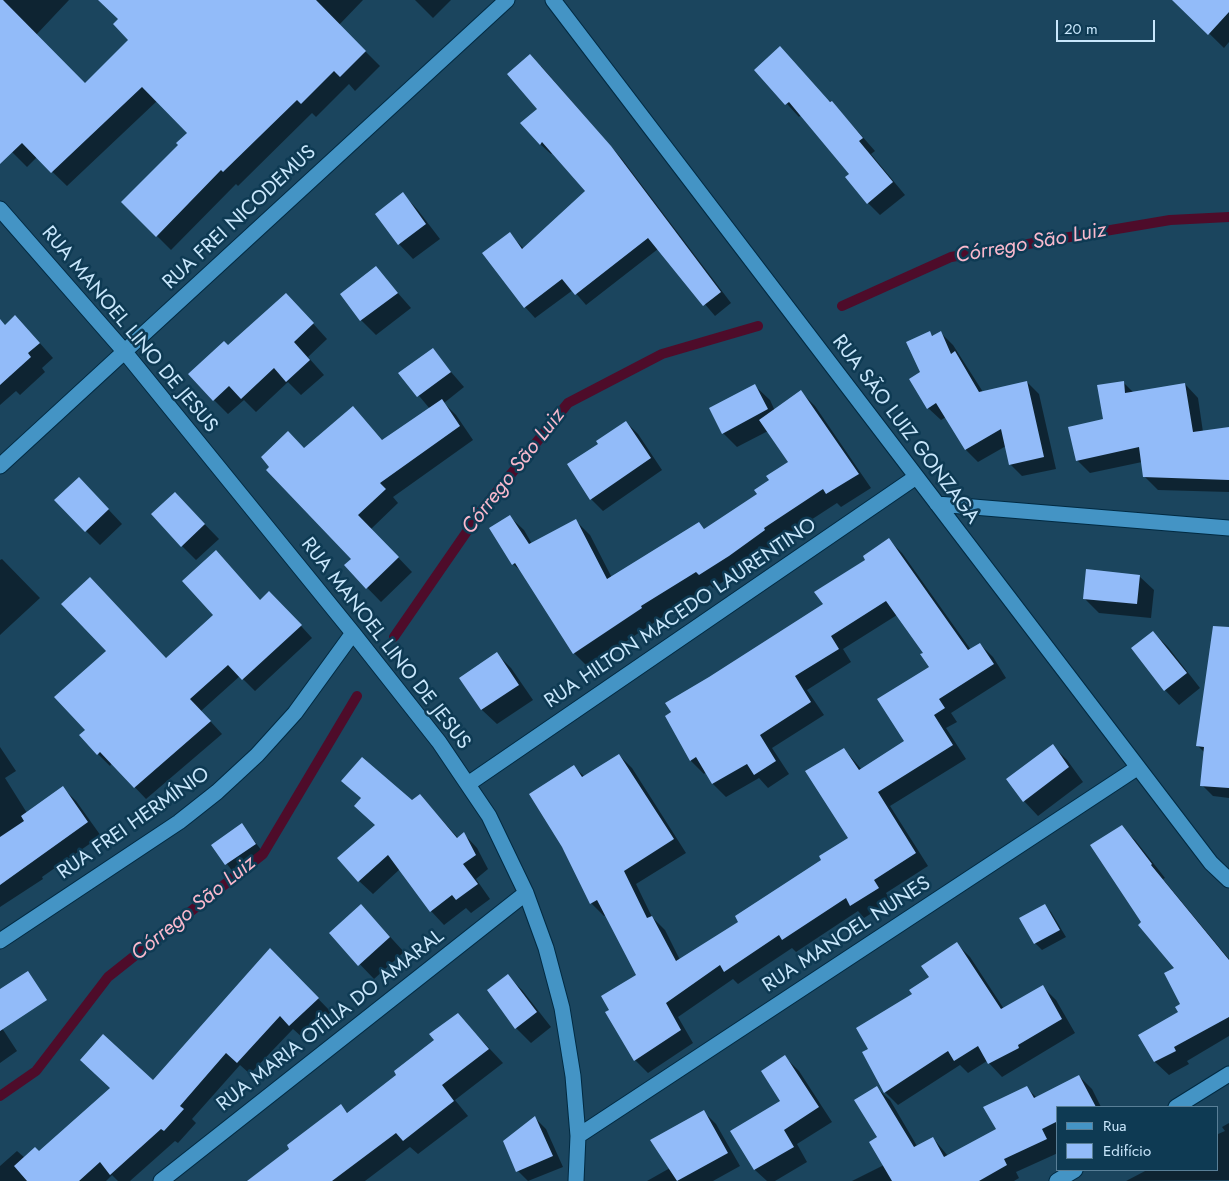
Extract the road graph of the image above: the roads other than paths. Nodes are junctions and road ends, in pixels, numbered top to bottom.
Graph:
1 (507, 0) edge
2 (552, 0) edge
3 (0, 210) edge
4 (124, 351) junction
5 (0, 466) edge
6 (916, 477) junction
7 (937, 504) junction
8 (1229, 528) edge
9 (353, 633) junction
10 (1137, 768) junction
11 (468, 784) junction
12 (1229, 880) edge
13 (526, 893) junction
14 (0, 941) edge
15 (1229, 1074) edge
16 (1178, 1106) edge
17 (578, 1136) junction
18 (1073, 1171) edge
19 (161, 1181) edge
20 (576, 1181) edge
21 (1057, 1181) edge

1 - 4 street, RUA FREI NICODEMUS
2 - 6 street, RUA SÃO LUIZ GONZAGA
3 - 4 street, RUA MANOEL LINO DE JESUS
4 - 5 street, RUA FREI NICODEMUS
4 - 9 street, RUA MANOEL LINO DE JESUS
6 - 7 street, RUA SÃO LUIZ GONZAGA
6 - 11 street, RUA HILTON MACEDO LAURENTINO
7 - 8 street
7 - 10 street, RUA SÃO LUIZ GONZAGA
9 - 11 street, RUA MANOEL LINO DE JESUS
9 - 14 street, RUA FREI HERMÍNIO
10 - 12 street, RUA SÃO LUIZ GONZAGA
10 - 17 street, RUA MANOEL NUNES
11 - 13 street, RUA MANOEL LINO DE JESUS
13 - 17 street, RUA MANOEL LINO DE JESUS
13 - 19 street, RUA MARIA OTÍLIA DO AMARAL
15 - 16 street
17 - 20 street, RUA MANOEL LINO DE JESUS
18 - 21 street

